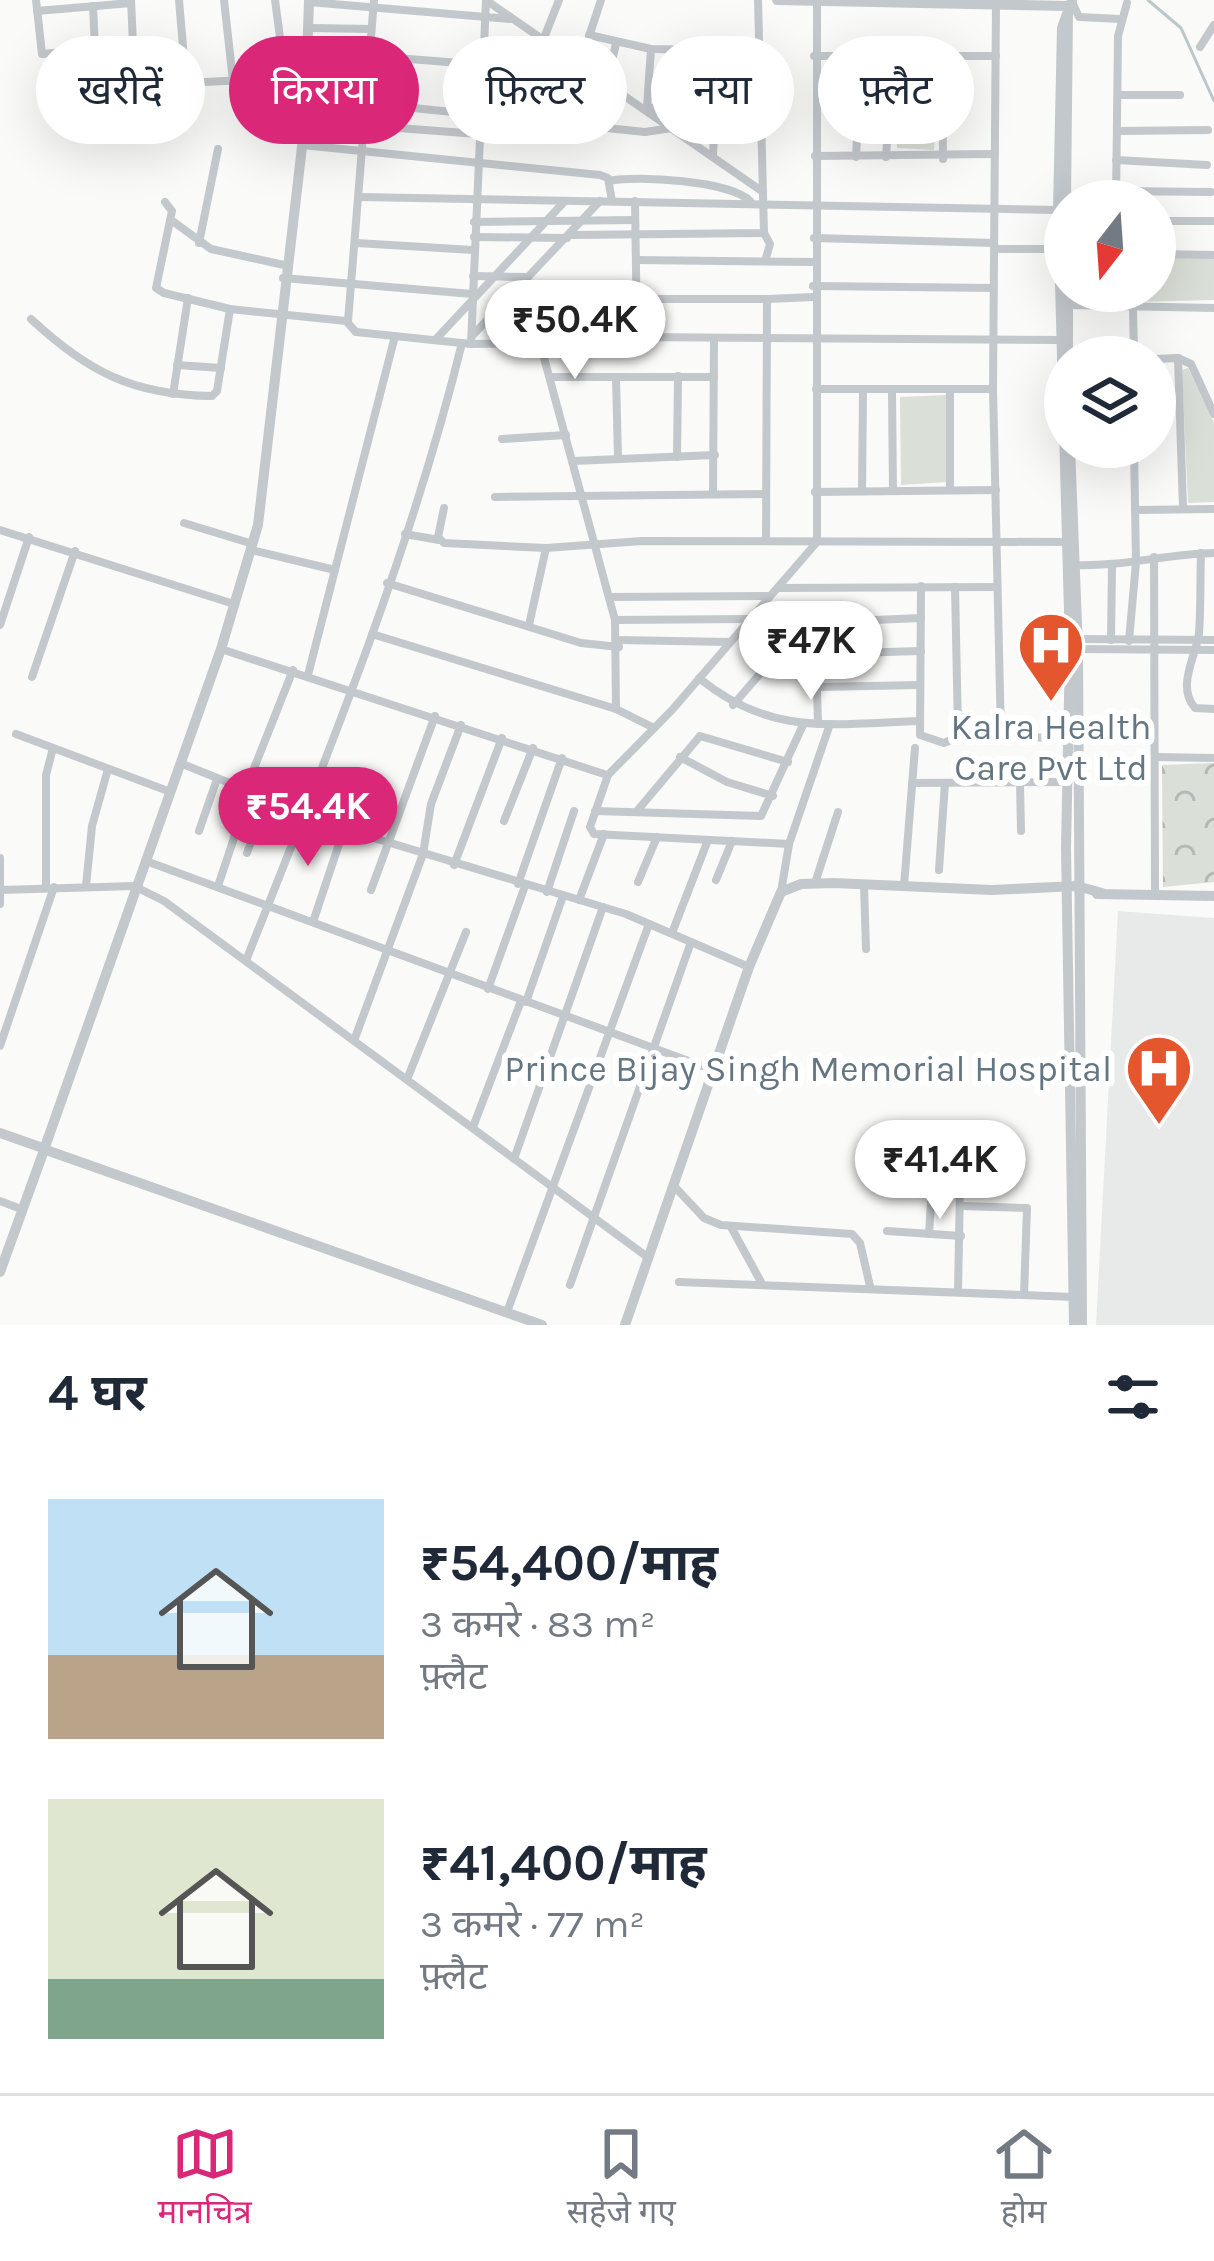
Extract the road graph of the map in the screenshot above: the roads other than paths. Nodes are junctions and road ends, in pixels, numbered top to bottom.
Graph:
1 (179, 0) edge
2 (224, 0) edge
3 (275, 0) edge
4 (559, 0) edge
5 (601, 0) edge
6 (758, 0) edge
7 (777, 0) edge
8 (309, 1) edge
9 (488, 1) edge
10 (817, 1) edge
11 (841, 1) edge
12 (889, 1) edge
13 (131, 2) edge
14 (1127, 3) edge
15 (374, 4) edge
16 (996, 4) junction
17 (1070, 4) edge
18 (36, 5) edge
19 (93, 6) junction
20 (488, 15) junction
21 (1120, 19) junction
22 (516, 20) junction
23 (1214, 25) edge
24 (309, 28) junction
25 (371, 29) junction
26 (589, 35) joint
27 (134, 36) edge
28 (183, 36) edge
29 (280, 36) edge
30 (309, 36) edge
31 (370, 36) edge
32 (486, 36) edge
33 (541, 36) edge
34 (545, 36) edge
35 (592, 36) edge
36 (761, 36) edge
37 (229, 45) edge
38 (627, 46) edge
39 (1200, 47) dead end
40 (651, 49) joint
41 (814, 56) junction
42 (818, 56) edge
43 (974, 56) edge
44 (996, 56) junction
45 (650, 91) joint
46 (627, 94) edge
47 (1180, 94) dead end
48 (1118, 95) junction
49 (647, 109) junction
50 (651, 110) edge
51 (651, 112) edge
52 (1208, 130) dead end
53 (1117, 131) junction
54 (362, 144) edge
55 (477, 144) edge
56 (695, 144) edge
57 (714, 144) edge
58 (764, 144) edge
59 (857, 144) edge
60 (887, 144) edge
61 (943, 144) edge
62 (302, 145) joint
63 (218, 149) dead end
64 (361, 151) junction
65 (992, 154) junction
66 (815, 156) junction
67 (713, 157) junction
68 (856, 157) junction
69 (886, 157) junction
70 (943, 159) junction
71 (476, 160) junction
72 (1117, 160) junction
73 (1207, 165) dead end
74 (1062, 180) edge
75 (1116, 180) edge
76 (609, 181) junction
77 (1210, 192) dead end
78 (1176, 193) edge
79 (358, 197) junction
80 (765, 197) junction
81 (635, 200) junction
82 (566, 201) junction
83 (600, 201) junction
84 (612, 201) junction
85 (750, 201) junction
86 (165, 202) dead end
87 (474, 202) junction
88 (813, 205) junction
89 (1044, 206) edge
90 (994, 207) junction
91 (585, 219) junction
92 (170, 220) junction
93 (549, 220) junction
94 (635, 220) junction
95 (1176, 221) edge
96 (1213, 221) edge
97 (474, 222) junction
98 (764, 233) junction
99 (635, 235) junction
100 (473, 237) junction
101 (533, 237) junction
102 (570, 237) junction
103 (814, 238) junction
104 (357, 242) junction
105 (199, 243) junction
106 (994, 246) junction
107 (1044, 248) edge
108 (473, 250) junction
109 (1176, 255) edge
110 (1214, 256) edge
111 (766, 258) junction
112 (636, 260) junction
113 (813, 262) junction
114 (284, 272) junction
115 (472, 276) junction
116 (494, 276) junction
117 (530, 277) junction
118 (354, 287) junction
119 (993, 288) junction
120 (813, 291) junction
121 (472, 295) junction
122 (635, 297) junction
123 (188, 298) junction
124 (508, 299) junction
125 (767, 299) junction
126 (1176, 308) edge
127 (1214, 308) edge
128 (230, 309) junction
129 (281, 316) junction
130 (32, 319) dead end
131 (348, 322) junction
132 (395, 336) junction
133 (637, 337) junction
134 (436, 339) junction
135 (1044, 340) edge
136 (468, 341) junction
137 (714, 341) junction
138 (767, 341) junction
139 (994, 341) junction
140 (817, 342) junction
141 (540, 343) junction
142 (1178, 358) joint
143 (178, 365) junction
144 (221, 368) junction
145 (678, 376) junction
146 (551, 377) junction
147 (715, 377) junction
148 (616, 378) junction
149 (816, 388) junction
150 (950, 389) junction
151 (993, 389) junction
152 (863, 392) junction
153 (892, 392) junction
154 (173, 394) junction
155 (1214, 414) edge
156 (566, 435) junction
157 (502, 439) dead end
158 (715, 454) junction
159 (677, 457) junction
160 (618, 458) junction
161 (573, 461) junction
162 (1066, 468) edge
163 (1134, 468) edge
164 (950, 490) junction
165 (996, 490) junction
166 (862, 491) junction
167 (893, 491) junction
168 (815, 492) junction
169 (713, 493) junction
170 (583, 494) junction
171 (765, 494) junction
172 (495, 497) dead end
173 (444, 508) dead end
174 (1183, 508) junction
175 (1214, 509) edge
176 (1135, 510) junction
177 (184, 523) dead end
178 (0, 530) edge
179 (404, 534) junction
180 (29, 537) junction
181 (439, 540) junction
182 (995, 540) junction
183 (766, 542) junction
184 (817, 542) junction
185 (1067, 542) junction
186 (594, 545) junction
187 (252, 547) junction
188 (546, 548) junction
189 (75, 551) junction
190 (1214, 553) edge
191 (1201, 554) junction
192 (1154, 557) junction
193 (1136, 562) junction
194 (1074, 565) junction
195 (1112, 567) junction
196 (335, 570) junction
197 (387, 583) junction
198 (921, 586) junction
199 (955, 586) junction
200 (778, 587) junction
201 (997, 587) junction
202 (770, 596) junction
203 (609, 597) junction
204 (235, 604) junction
205 (921, 618) junction
206 (751, 619) junction
207 (615, 620) junction
208 (815, 622) junction
209 (0, 625) edge
210 (529, 626) junction
211 (371, 634) junction
212 (1111, 640) junction
213 (1129, 640) junction
214 (1214, 640) edge
215 (731, 643) junction
216 (618, 644) junction
217 (1073, 644) junction
218 (1152, 645) junction
219 (1196, 645) junction
220 (221, 649) junction
221 (1214, 650) edge
222 (920, 652) junction
223 (816, 654) junction
224 (293, 670) junction
225 (308, 674) junction
226 (32, 677) dead end
227 (699, 678) junction
228 (920, 685) junction
229 (818, 687) junction
230 (354, 690) junction
231 (733, 705) junction
232 (616, 709) junction
233 (1214, 709) edge
234 (435, 716) junction
235 (920, 721) junction
236 (461, 724) junction
237 (818, 724) junction
238 (830, 724) junction
239 (803, 725) junction
240 (654, 728) junction
241 (16, 734) dead end
242 (963, 735) junction
243 (1001, 736) junction
244 (502, 738) junction
245 (1066, 739) junction
246 (53, 748) junction
247 (533, 748) junction
248 (915, 748) dead end
249 (680, 757) junction
250 (562, 758) junction
251 (1155, 758) junction
252 (1214, 758) edge
253 (178, 762) junction
254 (788, 762) junction
255 (108, 769) junction
256 (608, 775) junction
257 (217, 779) junction
258 (1020, 782) junction
259 (1066, 782) junction
260 (912, 783) junction
261 (945, 783) junction
262 (168, 791) junction
263 (247, 792) junction
264 (773, 796) junction
265 (266, 800) junction
266 (574, 811) dead end
267 (596, 811) junction
268 (838, 812) dead end
269 (636, 813) junction
270 (302, 814) junction
271 (504, 821) dead end
272 (344, 830) junction
273 (199, 831) dead end
274 (1021, 831) dead end
275 (604, 835) junction
276 (657, 837) junction
277 (708, 840) junction
278 (732, 841) junction
279 (388, 844) junction
280 (789, 844) junction
281 (247, 853) dead end
282 (422, 854) junction
283 (0, 858) edge
284 (144, 860) junction
285 (454, 865) junction
286 (939, 870) dead end
287 (716, 880) dead end
288 (638, 882) dead end
289 (815, 883) junction
290 (864, 884) junction
291 (522, 885) junction
292 (50, 886) junction
293 (86, 886) junction
294 (134, 886) junction
295 (218, 886) junction
296 (904, 886) junction
297 (1, 890) edge
298 (371, 890) dead end
299 (547, 892) junction
300 (781, 892) junction
301 (1072, 892) junction
302 (1156, 894) junction
303 (563, 896) junction
304 (1214, 896) edge
305 (578, 900) junction
306 (0, 904) edge
307 (268, 904) junction
308 (603, 907) junction
309 (313, 922) junction
310 (649, 923) junction
311 (466, 932) dead end
312 (672, 934) junction
313 (691, 942) junction
314 (866, 950) dead end
315 (387, 952) junction
316 (247, 958) junction
317 (749, 967) junction
318 (450, 975) junction
319 (488, 989) junction
320 (524, 1002) junction
321 (566, 1018) junction
322 (611, 1034) junction
323 (355, 1038) junction
324 (0, 1046) edge
325 (656, 1049) junction
326 (713, 1070) junction
327 (408, 1077) junction
328 (473, 1127) junction
329 (0, 1133) edge
330 (44, 1149) junction
331 (514, 1159) junction
332 (673, 1184) junction
333 (888, 1184) dead end
334 (932, 1186) junction
335 (554, 1190) junction
336 (0, 1202) edge
337 (963, 1206) junction
338 (21, 1209) junction
339 (593, 1218) junction
340 (731, 1226) junction
341 (887, 1231) dead end
342 (928, 1234) junction
343 (961, 1236) junction
344 (646, 1256) junction
345 (0, 1271) edge
346 (679, 1282) dead end
347 (761, 1284) junction
348 (570, 1285) dead end
349 (870, 1286) junction
350 (958, 1291) junction
351 (1024, 1295) junction
352 (1074, 1298) junction
353 (508, 1312) junction
354 (542, 1325) edge
355 (625, 1325) edge
356 (1078, 1325) edge

1 - 28 street
2 - 37 street
3 - 29 street
4 - 34 street
5 - 26 street
6 - 36 street
7 - 10 street
8 - 15 street
8 - 24 street
9 - 20 street
9 - 22 street
10 - 11 street
10 - 41 street
11 - 12 street
12 - 16 street
13 - 19 street
13 - 27 street
14 - 21 street
15 - 20 street
15 - 25 street
16 - 17 street
16 - 44 street
17 - 21 street
17 - 74 street
18 - 19 street
18 - 19 street
20 - 22 street
20 - 32 street
21 - 48 street
22 - 33 street
23 - 39 street
24 - 25 street
24 - 30 street
25 - 31 street
26 - 35 street
38 - 40 street
40 - 45 street
41 - 42 street
41 - 66 street
43 - 44 street
44 - 65 street
45 - 49 street
46 - 49 street
47 - 48 street
48 - 53 street
49 - 50 street
49 - 51 street
52 - 53 street
53 - 72 street
54 - 64 street
55 - 71 street
56 - 67 street
57 - 67 street
58 - 80 street
59 - 68 street
60 - 69 street
61 - 70 street
62 - 64 street
62 - 114 street
63 - 105 street
64 - 71 street
64 - 79 street
65 - 70 street
65 - 90 street
66 - 68 street
66 - 88 street
67 - 80 street
68 - 69 street
69 - 70 street
71 - 76 street
71 - 87 street
72 - 73 street
72 - 75 street
76 - 84 street
76 - 85 street
77 - 78 street
79 - 87 street
79 - 104 street
80 - 85 street
80 - 88 street
80 - 98 street
81 - 84 street
81 - 85 street
81 - 94 street
82 - 83 street
82 - 87 street
82 - 93 street
83 - 84 street
83 - 91 street
86 - 92 street
87 - 97 street
88 - 90 street
88 - 103 street
89 - 90 street
90 - 106 street
91 - 93 street
91 - 94 street
91 - 102 street
92 - 105 street
92 - 123 street
93 - 97 street
93 - 101 street
94 - 99 street
95 - 96 street
97 - 100 street
98 - 99 street
98 - 111 street
99 - 102 street
99 - 112 street
100 - 101 street
100 - 108 street
101 - 102 street
101 - 116 street
102 - 117 street
103 - 106 street
103 - 113 street
104 - 108 street
104 - 118 street
105 - 114 street
106 - 107 street
106 - 119 street
108 - 115 street
109 - 110 street
111 - 112 street
111 - 113 street
112 - 122 street
113 - 120 street
114 - 118 street
114 - 129 street
115 - 116 street
115 - 121 street
116 - 117 street
116 - 121 street
117 - 124 street
118 - 121 street
118 - 131 street
119 - 120 street
119 - 139 street
120 - 125 street
120 - 140 street
121 - 134 street
121 - 136 street
122 - 124 street
122 - 125 street
122 - 133 street
123 - 128 street
123 - 143 street
124 - 136 street
125 - 138 street
126 - 127 street
128 - 129 street
128 - 144 street
129 - 131 street
129 - 187 street
130 - 154 street
131 - 132 street
132 - 134 street
132 - 196 street
133 - 137 street
133 - 141 street
134 - 136 street
135 - 139 street
136 - 141 street
136 - 179 street
137 - 138 street
137 - 147 street
138 - 140 street
138 - 171 street
139 - 140 street
139 - 151 street
140 - 149 street
141 - 146 street
142 - 155 street
142 - 174 street
143 - 144 street
143 - 154 street
144 - 154 street
145 - 147 street
145 - 148 street
145 - 159 street
146 - 148 street
146 - 156 street
147 - 158 street
148 - 160 street
149 - 152 street
149 - 168 street
150 - 151 street
150 - 153 street
150 - 164 street
151 - 165 street
152 - 153 street
152 - 166 street
153 - 167 street
156 - 157 street
156 - 161 street
158 - 159 street
158 - 169 street
159 - 160 street
160 - 161 street
161 - 170 street
162 - 185 street
163 - 176 street
164 - 165 street
164 - 167 street
165 - 182 street
166 - 167 street
166 - 168 street
168 - 184 street
169 - 170 street
169 - 171 street
170 - 172 street
170 - 186 street
171 - 183 street
173 - 181 street
174 - 175 street
174 - 176 street
176 - 193 street
177 - 187 street
178 - 180 street
179 - 181 street
179 - 197 street
180 - 189 street
180 - 209 street
181 - 188 street
182 - 184 street
182 - 185 street
182 - 201 street
183 - 184 street
183 - 186 street
184 - 200 street
185 - 194 street
185 - 217 street
186 - 188 street
186 - 203 street
187 - 196 street
187 - 204 street
188 - 210 street
189 - 204 street
189 - 226 street
190 - 191 street
191 - 192 street
191 - 219 street
192 - 193 street
192 - 218 street
193 - 195 street
193 - 213 street
194 - 195 street
194 - 217 street
195 - 212 street
196 - 225 street
197 - 210 street
197 - 211 street
198 - 199 street
198 - 200 street
198 - 205 street
199 - 201 street
199 - 242 street
200 - 202 street
201 - 243 street
202 - 203 street
202 - 206 street
203 - 207 street
204 - 220 street
205 - 208 street
205 - 222 street
206 - 207 street
206 - 215 street
207 - 216 street
208 - 223 street
208 - 231 street
210 - 216 street
211 - 230 street
211 - 232 street
212 - 213 street
212 - 217 street
213 - 218 street
214 - 219 street
215 - 216 street
215 - 227 street
216 - 232 street
217 - 218 street
217 - 245 street
217 - 301 street
218 - 219 street
218 - 251 street
219 - 221 street
219 - 233 street
220 - 224 street
220 - 253 street
222 - 223 street
222 - 228 street
223 - 229 street
224 - 225 street
224 - 263 street
225 - 230 street
227 - 231 street
227 - 240 street
228 - 229 street
228 - 235 street
229 - 237 street
230 - 234 street
230 - 270 street
231 - 239 street
232 - 240 street
234 - 236 street
234 - 279 street
235 - 238 street
235 - 242 street
236 - 244 street
236 - 282 street
237 - 238 street
237 - 239 street
238 - 280 street
239 - 254 street
240 - 256 street
241 - 246 street
242 - 243 street
243 - 245 street
244 - 247 street
244 - 285 street
245 - 259 street
246 - 255 street
246 - 292 street
247 - 250 street
247 - 271 street
248 - 260 street
249 - 254 street
249 - 264 street
249 - 269 street
250 - 256 street
250 - 291 street
251 - 252 street
251 - 302 street
253 - 257 street
253 - 262 street
254 - 264 street
255 - 262 street
255 - 293 street
256 - 267 street
257 - 263 street
257 - 273 street
258 - 259 street
258 - 261 street
258 - 274 street
259 - 301 street
260 - 261 street
260 - 296 street
261 - 286 street
262 - 284 street
263 - 265 street
263 - 295 street
264 - 269 street
265 - 270 street
265 - 281 street
266 - 299 street
267 - 269 street
267 - 275 street
268 - 289 street
270 - 272 street
270 - 307 street
272 - 279 street
272 - 309 street
275 - 276 street
275 - 305 street
276 - 277 street
276 - 288 street
277 - 278 street
277 - 312 street
278 - 280 street
278 - 287 street
279 - 282 street
279 - 298 street
280 - 300 street
282 - 285 street
282 - 315 street
283 - 297 street
284 - 294 street
284 - 295 street
285 - 291 street
289 - 290 street
289 - 300 street
290 - 296 street
290 - 314 street
291 - 299 street
291 - 319 street
292 - 293 street
292 - 297 street
292 - 324 street
293 - 294 street
294 - 316 street
294 - 330 street
295 - 307 street
296 - 301 street
297 - 306 street
299 - 303 street
300 - 317 street
301 - 302 street
301 - 352 street
301 - 356 street
302 - 304 street
303 - 305 street
303 - 320 street
305 - 308 street
307 - 309 street
307 - 316 street
308 - 310 street
308 - 321 street
309 - 315 street
310 - 312 street
310 - 322 street
311 - 318 street
312 - 313 street
313 - 317 street
313 - 325 street
315 - 318 street
315 - 323 street
316 - 323 street
317 - 326 street
318 - 319 street
318 - 327 street
319 - 320 street
320 - 321 street
320 - 328 street
321 - 322 street
321 - 331 street
322 - 325 street
322 - 335 street
323 - 327 street
325 - 326 street
325 - 339 street
326 - 332 street
327 - 328 street
328 - 331 street
329 - 330 street
330 - 338 street
330 - 353 street
331 - 335 street
332 - 340 street
332 - 344 street
333 - 334 street
334 - 337 street
334 - 342 street
335 - 339 street
335 - 353 street
336 - 338 street
337 - 343 street
337 - 351 street
338 - 345 street
339 - 344 street
339 - 348 street
340 - 347 street
340 - 349 street
341 - 342 street
342 - 343 street
343 - 350 street
344 - 355 street
346 - 347 street
347 - 349 street
349 - 350 street
350 - 351 street
351 - 352 street
352 - 356 street
353 - 354 street

